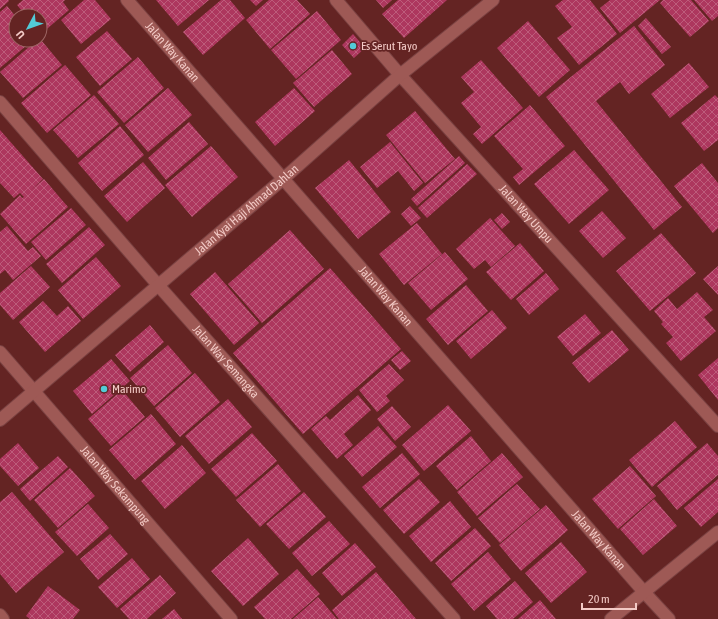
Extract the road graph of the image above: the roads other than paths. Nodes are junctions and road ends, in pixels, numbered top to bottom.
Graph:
1 (127, 0) edge
2 (336, 0) edge
3 (493, 0) edge
4 (400, 74) junction
5 (0, 102) edge
6 (283, 179) junction
7 (158, 285) junction
8 (0, 352) edge
9 (34, 392) junction
10 (0, 420) edge
11 (718, 426) edge
12 (718, 532) edge
13 (644, 592) junction
14 (0, 615) edge
15 (3, 619) edge
16 (231, 619) edge
17 (454, 619) edge
18 (611, 619) edge
19 (669, 619) edge

1 - 6 street, Jalan Way Kanan
2 - 4 street, Jalan Way Umpu
3 - 4 street, Jalan Kyai Haji Ahmad Dahlan
4 - 6 street, Jalan Kyai Haji Ahmad Dahlan
4 - 11 street, Jalan Way Umpu
5 - 7 street, Jalan Way Semangka
6 - 7 street, Jalan Kyai Haji Ahmad Dahlan
6 - 13 street, Jalan Way Kanan
7 - 9 street, Jalan Kyai Haji Ahmad Dahlan
7 - 17 street, Jalan Way Semangka
8 - 9 street, Jalan Way Sekampung
9 - 10 street, Jalan Kyai Haji Ahmad Dahlan
9 - 16 street, Jalan Way Sekampung
12 - 13 street
13 - 18 street
13 - 19 street, Jalan Way Kanan
14 - 15 street

